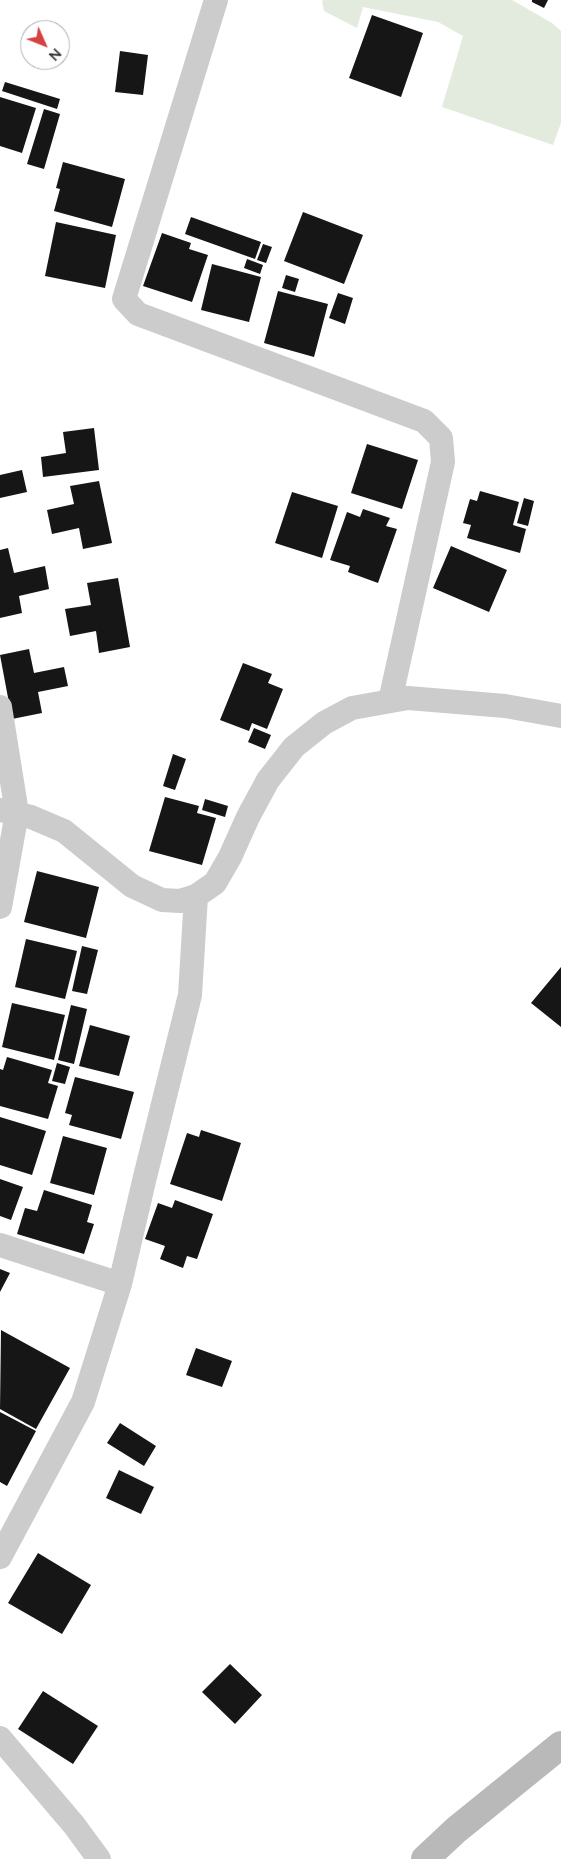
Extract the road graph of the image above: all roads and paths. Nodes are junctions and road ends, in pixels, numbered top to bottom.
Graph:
1 (216, 0) edge
2 (390, 701) junction
3 (0, 707) edge
4 (561, 716) edge
5 (9, 812) edge
6 (196, 896) junction
7 (0, 907) edge
8 (0, 1245) edge
9 (120, 1284) junction
10 (0, 1557) edge
11 (0, 1738) edge
12 (561, 1745) edge
13 (99, 1859) edge
14 (425, 1859) edge

1 - 2 street
2 - 4 street
2 - 6 street
3 - 5 street
5 - 6 street
5 - 7 street
6 - 9 street
8 - 9 street
9 - 10 street
11 - 13 street
12 - 14 main road

